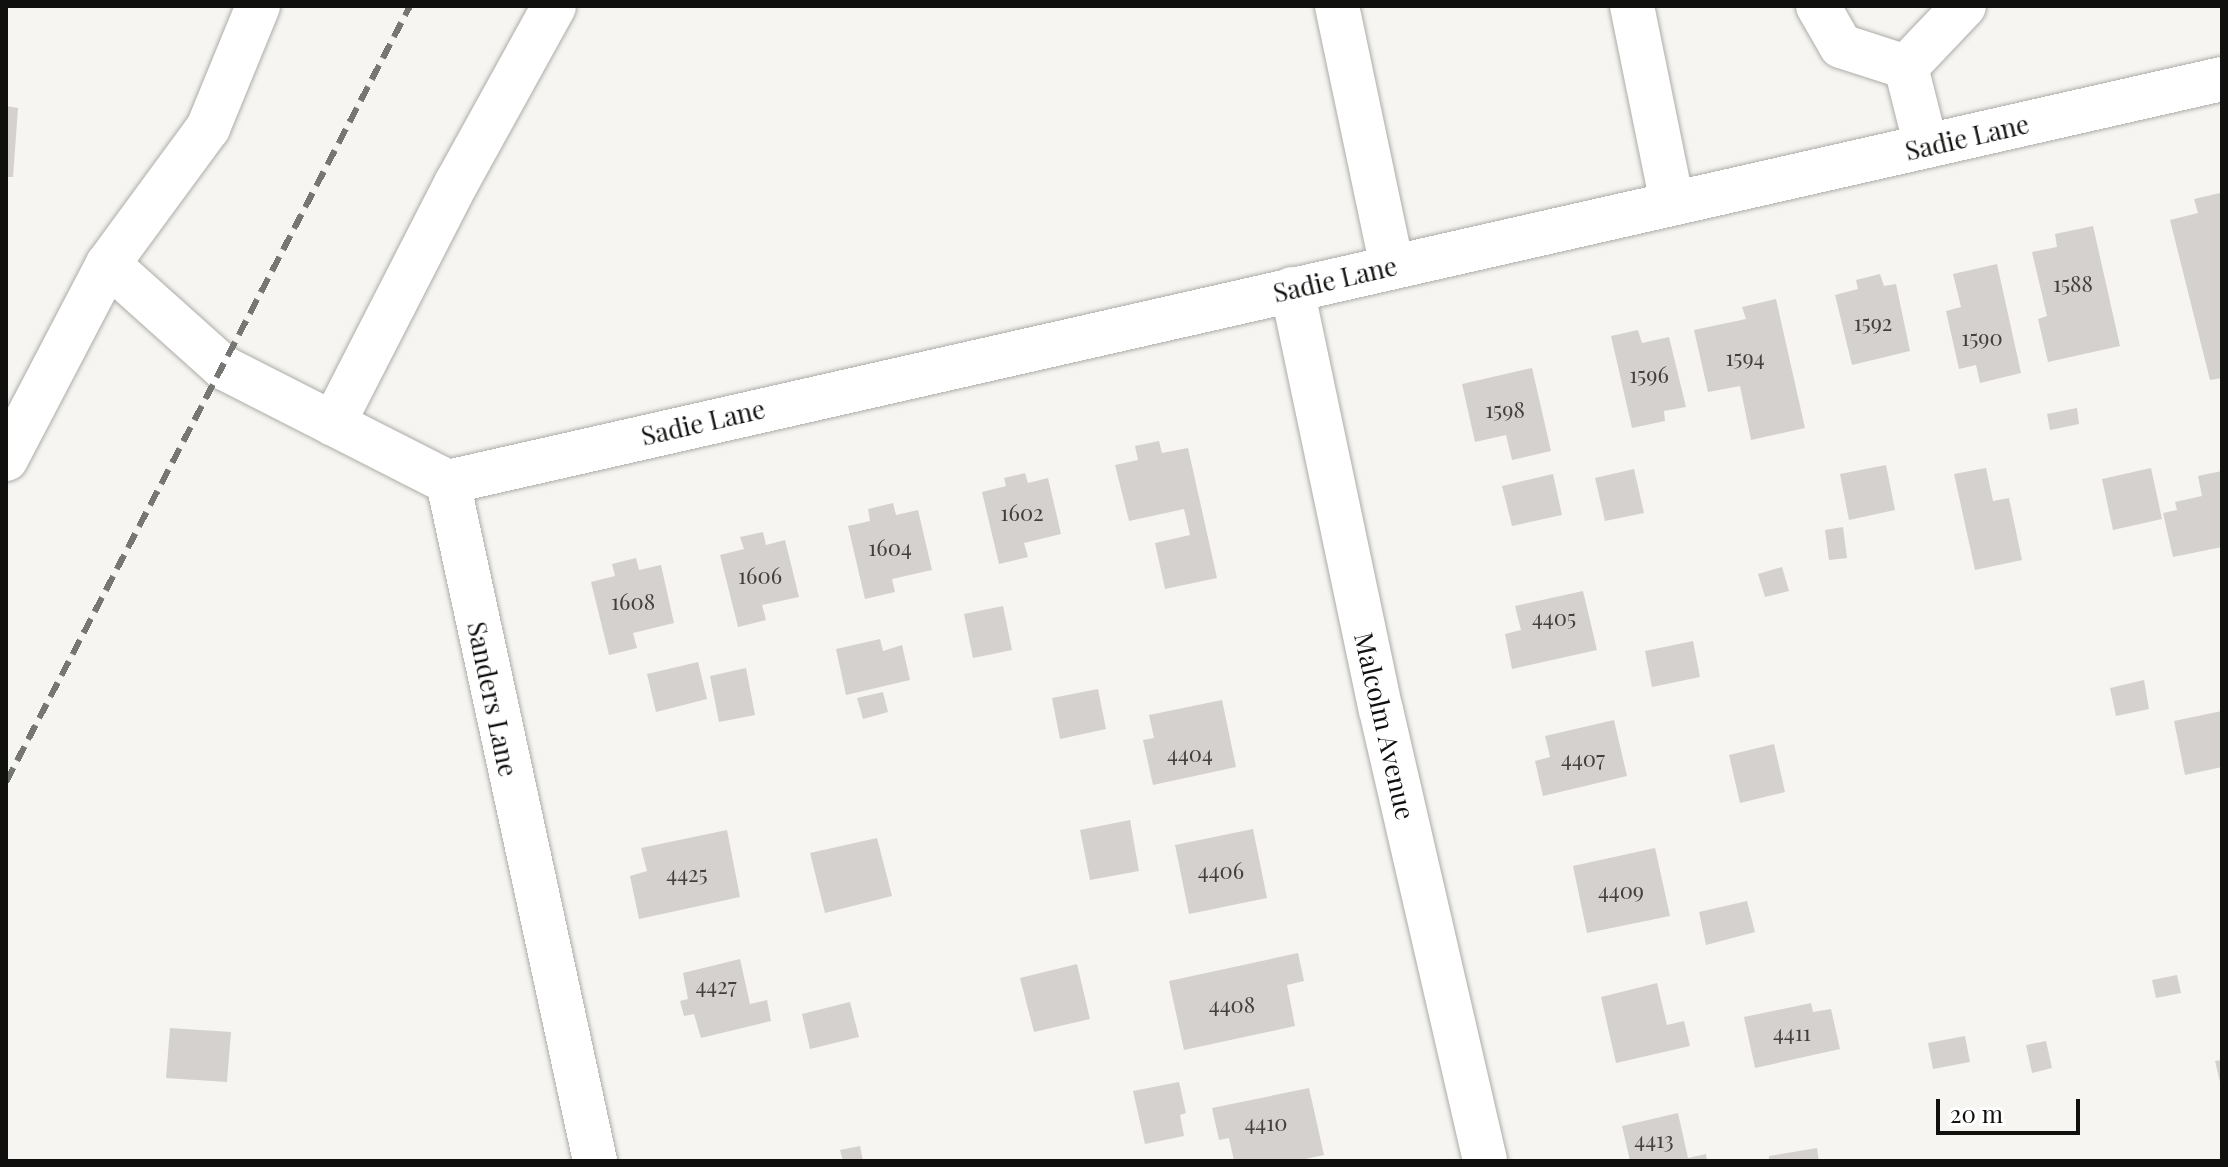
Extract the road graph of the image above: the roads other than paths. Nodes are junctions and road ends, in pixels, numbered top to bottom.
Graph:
1 (258, 6) edge
2 (554, 6) edge
3 (1337, 6) edge
4 (1632, 6) edge
5 (1818, 6) edge
6 (1964, 6) edge
7 (1906, 67) junction
8 (2222, 79) edge
9 (1926, 146) junction
10 (1672, 203) junction
11 (108, 264) junction
12 (1392, 266) junction
13 (1292, 289) junction
14 (333, 424) junction
15 (6, 459) edge
16 (448, 482) junction
17 (595, 1161) edge
18 (1485, 1161) edge

1 - 11 street
2 - 14 street
3 - 12 street
4 - 10 street
5 - 7 street
6 - 7 street
7 - 9 street
8 - 9 street, Sadie Lane
9 - 10 street, Sadie Lane
10 - 12 street, Sadie Lane
11 - 14 street
11 - 15 street
12 - 13 street, Sadie Lane
13 - 16 street, Sadie Lane
13 - 18 street, Malcolm Avenue
14 - 16 street
16 - 17 street, Sanders Lane

